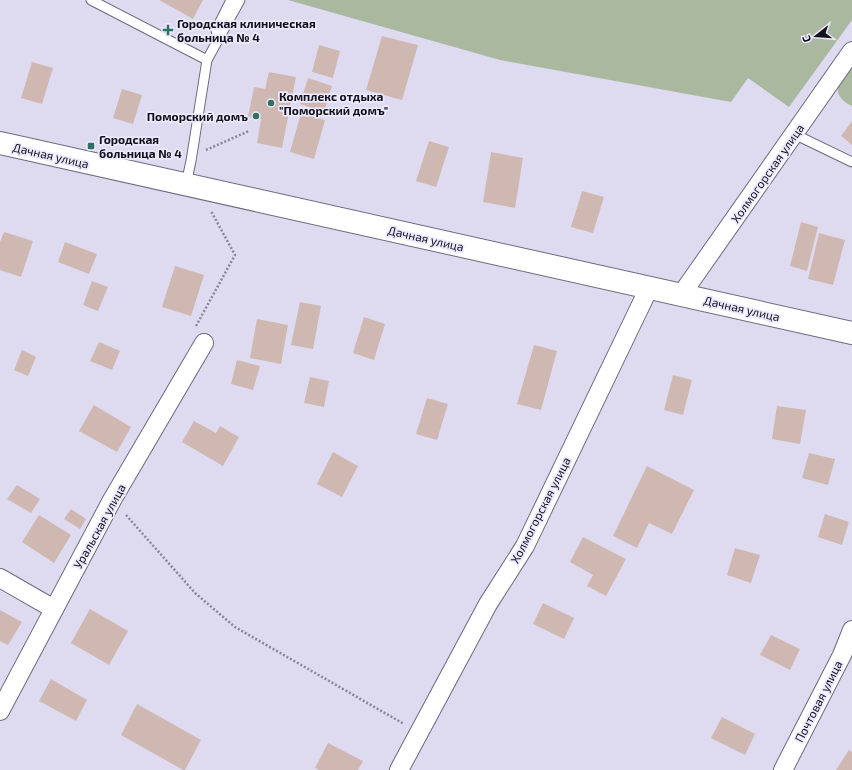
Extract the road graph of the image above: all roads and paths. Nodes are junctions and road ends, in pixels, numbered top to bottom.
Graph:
1 (91, 0) edge
2 (231, 0) edge
3 (240, 0) edge
4 (218, 39) junction
5 (852, 51) edge
6 (207, 60) junction
7 (249, 131) dead end
8 (794, 134) junction
9 (0, 143) edge
10 (203, 151) dead end
11 (852, 162) edge
12 (186, 184) junction
13 (649, 288) junction
14 (682, 295) junction
15 (852, 333) edge
16 (204, 343) dead end
17 (112, 500) junction
18 (0, 578) edge
19 (54, 609) junction
20 (852, 630) edge
21 (0, 711) edge
22 (420, 733) junction
23 (399, 770) edge
24 (783, 770) edge

1 - 6 lane
2 - 4 lane
3 - 4 lane
4 - 6 lane
5 - 8 street, Холмогорская улица
6 - 12 lane
7 - 10 path
8 - 11 lane
8 - 14 street, Холмогорская улица
9 - 12 street, Дачная улица
12 - 13 street, Дачная улица
13 - 14 street, Дачная улица
13 - 22 street, Холмогорская улица
14 - 15 street, Дачная улица
16 - 17 street, Уральская улица
17 - 19 street, Уральская улица
17 - 22 path
18 - 19 street
19 - 21 street, Уральская улица
20 - 24 street, Почтовая улица
22 - 23 street, Холмогорская улица

